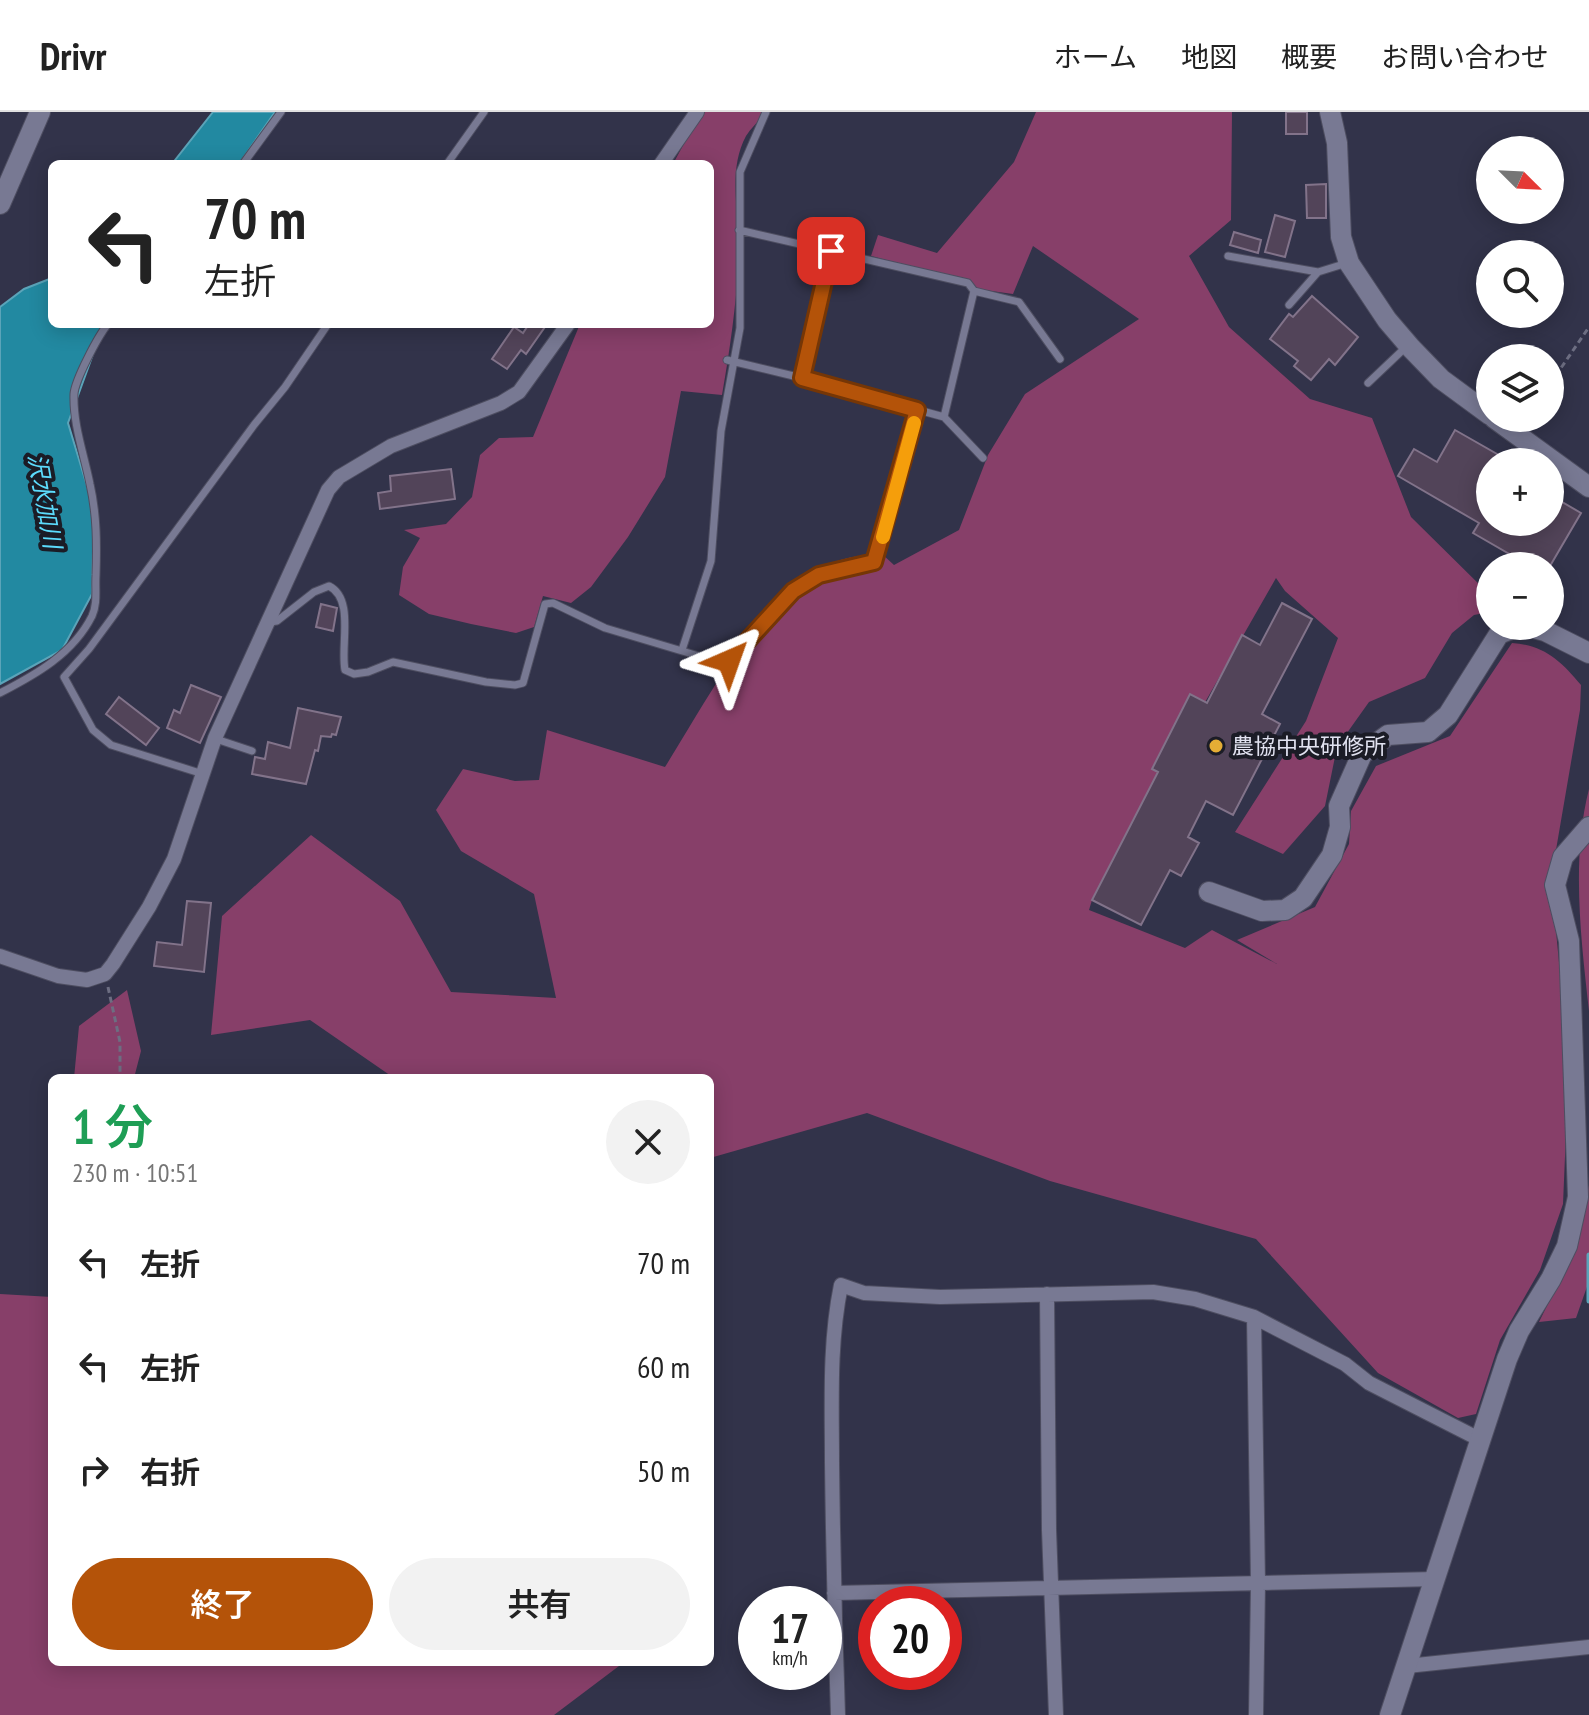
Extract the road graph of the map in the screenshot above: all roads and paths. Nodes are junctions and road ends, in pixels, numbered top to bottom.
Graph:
1 (40, 112) edge
2 (281, 112) edge
3 (484, 112) edge
4 (697, 112) edge
5 (766, 112) edge
6 (1330, 112) edge
7 (246, 160) edge
8 (450, 160) edge
9 (664, 160) edge
10 (0, 204) edge
11 (739, 230) junction
12 (831, 251) junction
13 (1228, 256) dead end
14 (1349, 263) junction
15 (1318, 272) junction
16 (974, 291) junction
17 (1289, 305) dead end
18 (1589, 327) edge
19 (105, 328) edge
20 (325, 328) edge
21 (565, 328) edge
22 (1408, 345) junction
23 (1060, 359) dead end
24 (730, 360) junction
25 (1564, 364) edge
26 (802, 378) junction
27 (1368, 383) dead end
28 (1476, 404) edge
29 (917, 410) junction
30 (944, 417) junction
31 (1514, 432) edge
32 (983, 458) dead end
33 (1589, 487) edge
34 (270, 622) junction
35 (1495, 640) edge
36 (1563, 640) edge
37 (682, 650) junction
38 (1589, 653) edge
39 (0, 693) edge
40 (215, 738) junction
41 (252, 751) dead end
42 (203, 774) junction
43 (1589, 827) edge
44 (1209, 892) dead end
45 (0, 956) edge
46 (105, 974) junction
47 (120, 1074) edge
48 (1047, 1294) junction
49 (1254, 1317) junction
50 (1481, 1440) junction
51 (1436, 1579) junction
52 (1258, 1584) junction
53 (834, 1586) edge
54 (1052, 1588) junction
55 (842, 1593) edge
56 (1589, 1647) edge
57 (1407, 1666) junction
58 (837, 1690) edge
59 (838, 1715) edge
60 (1056, 1715) edge
61 (1256, 1715) edge
62 (1390, 1715) edge

1 - 10 street
2 - 7 lane
3 - 8 lane
4 - 9 street
5 - 11 lane
6 - 14 street
11 - 12 lane
11 - 24 lane
12 - 16 lane
12 - 26 lane
13 - 15 lane
14 - 15 lane
14 - 22 street
15 - 17 lane
16 - 23 lane
16 - 30 lane
18 - 25 path
19 - 39 lane
20 - 42 lane
21 - 34 street
22 - 27 lane
22 - 28 street
24 - 26 lane
24 - 37 lane
26 - 29 lane
29 - 30 lane
29 - 37 lane
30 - 32 lane
31 - 33 street
34 - 37 lane
34 - 40 street
35 - 44 street
36 - 38 street
40 - 41 lane
40 - 42 street
42 - 46 street
43 - 50 street
45 - 46 street
46 - 47 path
48 - 49 street
48 - 53 street
48 - 54 street
49 - 50 street
49 - 52 street
50 - 51 street
51 - 52 street
51 - 57 street
52 - 54 street
52 - 61 street
54 - 55 street
54 - 60 street
56 - 57 street
57 - 62 street
58 - 59 street

